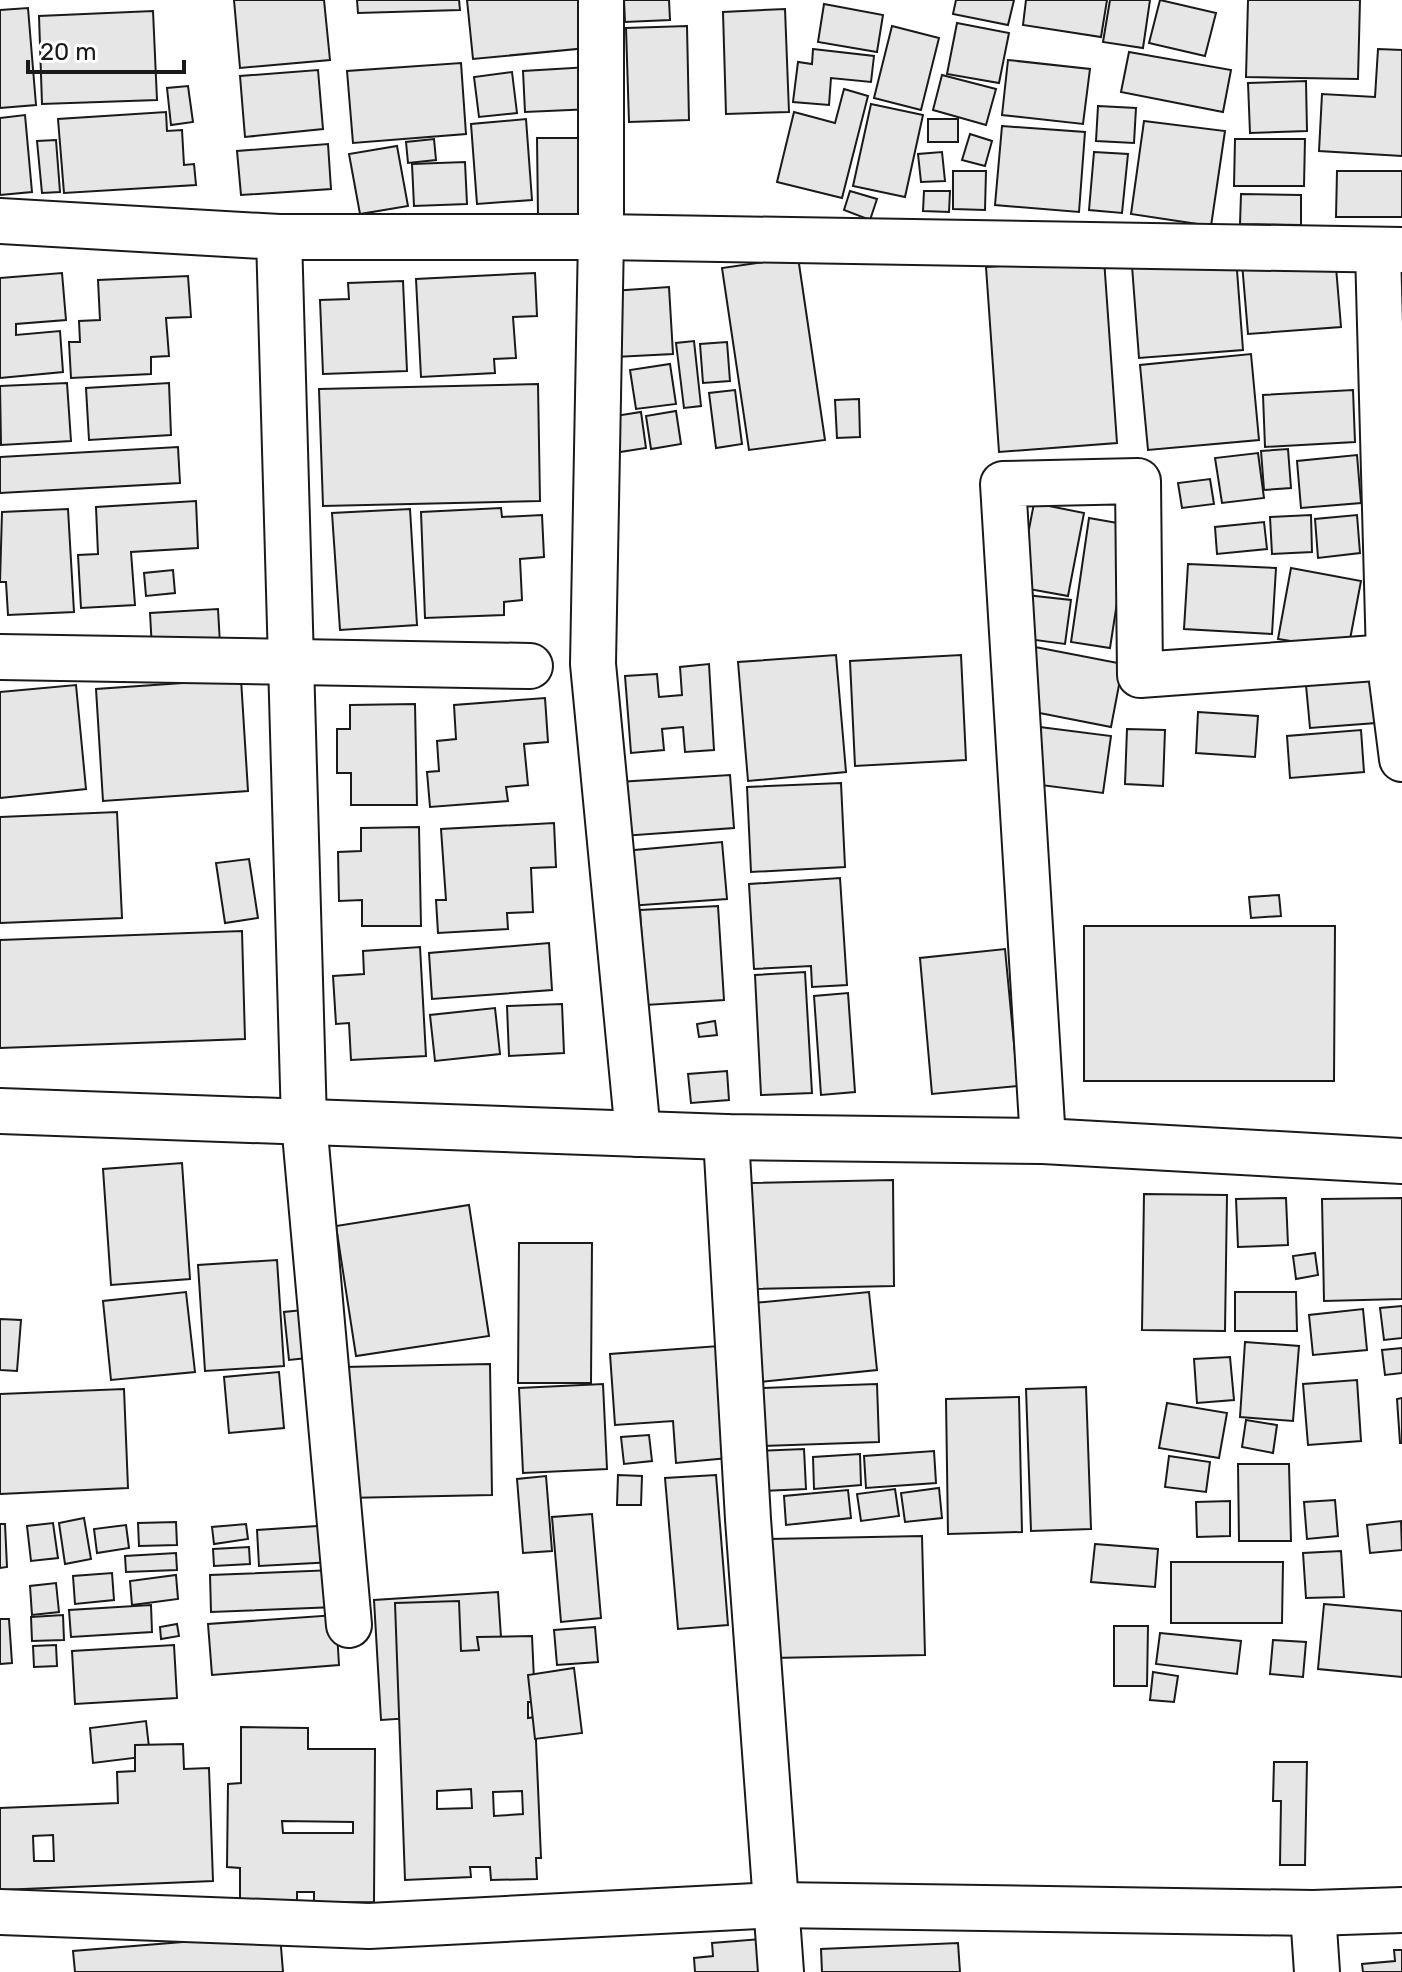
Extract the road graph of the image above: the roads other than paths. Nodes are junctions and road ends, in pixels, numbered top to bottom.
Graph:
1 (601, 0) edge
2 (0, 221) edge
3 (279, 237) junction
4 (601, 237) junction
5 (1390, 250) edge
6 (1394, 528) edge
7 (0, 657) edge
8 (1389, 657) junction
9 (289, 661) junction
10 (530, 666) dead end
11 (1402, 759) edge
12 (0, 1111) edge
13 (304, 1122) junction
14 (638, 1134) junction
15 (726, 1137) junction
16 (1043, 1141) junction
17 (1402, 1161) edge
18 (349, 1625) dead end
19 (776, 1905) junction
20 (1402, 1910) edge
21 (0, 1912) edge
22 (1313, 1913) junction
23 (781, 1972) edge
24 (1317, 1972) edge

1 - 4 street
2 - 3 street
3 - 4 street
3 - 9 street
4 - 5 street
4 - 14 street
5 - 6 street
6 - 8 street
7 - 9 street
8 - 11 street
8 - 16 street
9 - 10 street
9 - 13 street
12 - 13 street
13 - 14 street
13 - 18 street
14 - 15 street
15 - 16 street
15 - 19 street
16 - 17 street
19 - 21 street
19 - 22 street
19 - 23 street
20 - 22 street
22 - 24 street

